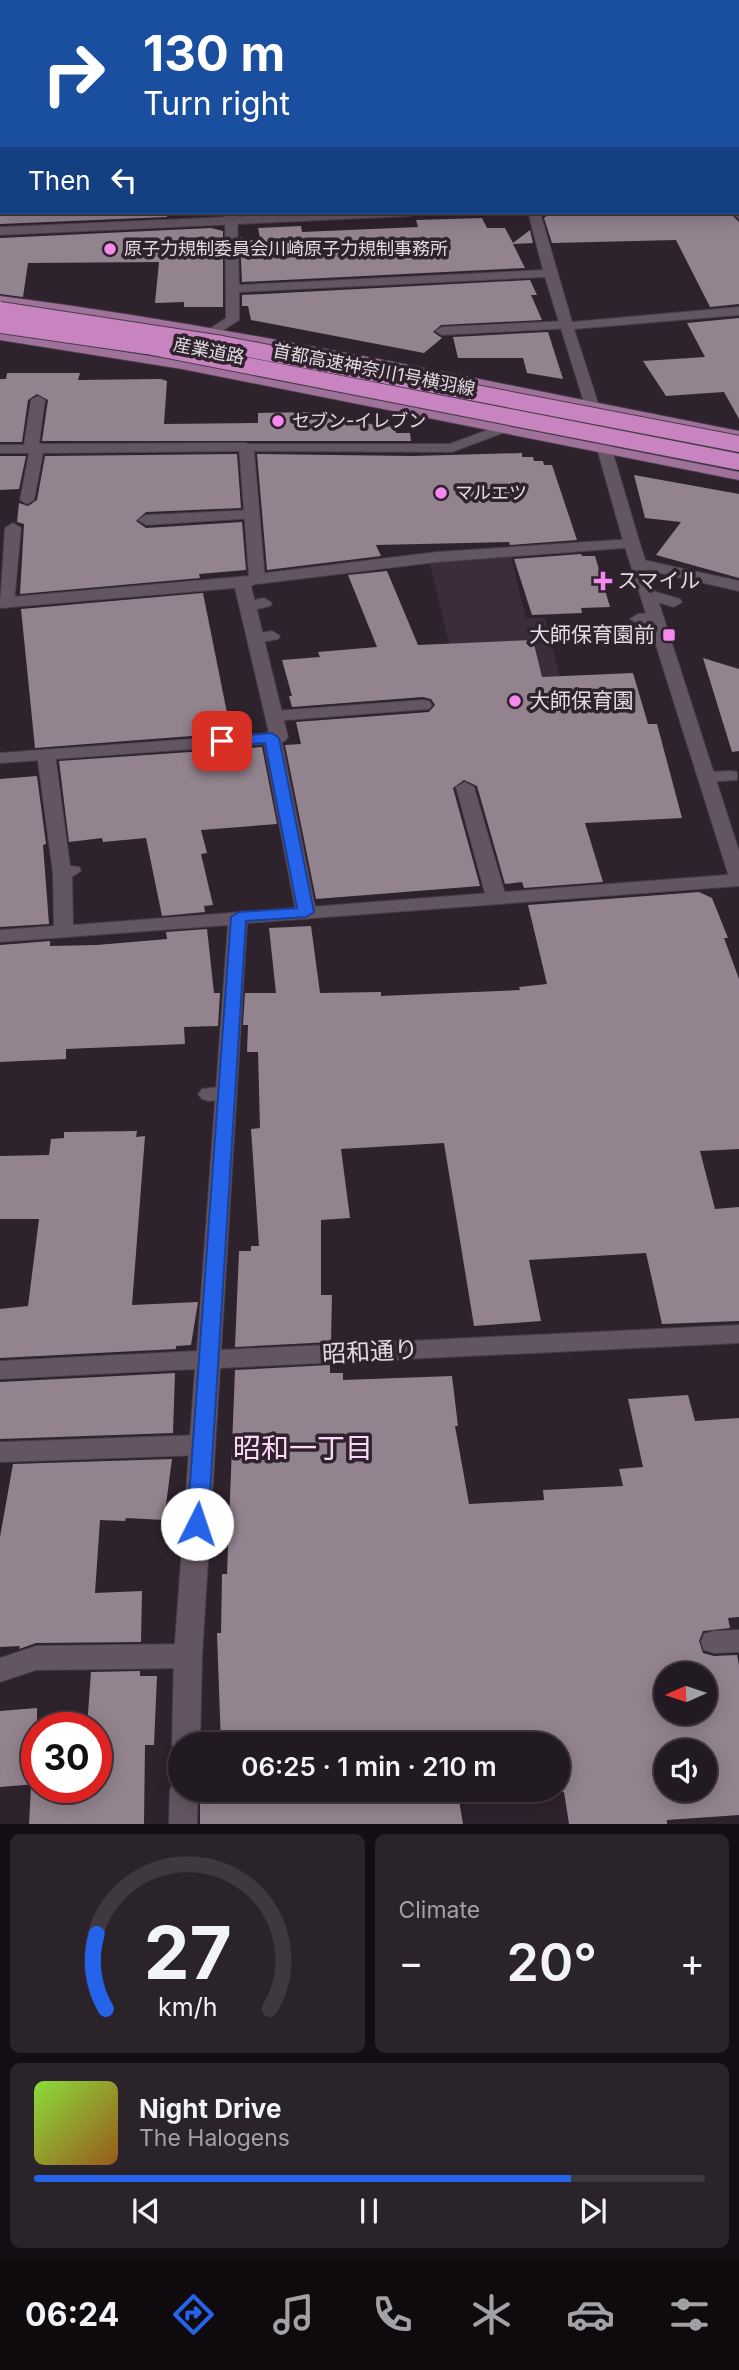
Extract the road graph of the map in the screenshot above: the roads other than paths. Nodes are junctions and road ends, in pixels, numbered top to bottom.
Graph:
1 (320, 214) edge
2 (535, 214) edge
3 (231, 216) edge
4 (0, 231) edge
5 (550, 273) junction
6 (232, 289) junction
7 (0, 300) edge
8 (0, 310) edge
9 (739, 311) edge
10 (0, 325) edge
11 (568, 326) junction
12 (442, 331) dead end
13 (213, 334) junction
14 (0, 335) edge
15 (37, 400) dead end
16 (592, 406) junction
17 (503, 428) junction
18 (739, 435) edge
19 (739, 444) edge
20 (34, 447) junction
21 (246, 447) junction
22 (0, 449) edge
23 (607, 450) junction
24 (739, 462) edge
25 (739, 476) edge
26 (27, 500) dead end
27 (252, 515) junction
28 (146, 520) dead end
29 (13, 528) dead end
30 (632, 544) junction
31 (639, 564) junction
32 (250, 581) junction
33 (739, 586) edge
34 (649, 595) junction
35 (3, 603) edge
36 (674, 603) dead end
37 (656, 618) junction
38 (638, 619) dead end
39 (423, 705) dead end
40 (274, 716) junction
41 (272, 738) junction
42 (46, 754) junction
43 (0, 758) edge
44 (731, 776) dead end
45 (707, 777) junction
46 (465, 787) dead end
47 (739, 880) edge
48 (496, 897) junction
49 (306, 912) junction
50 (239, 917) junction
51 (64, 931) junction
52 (0, 936) edge
53 (739, 1334) edge
54 (208, 1360) junction
55 (0, 1370) edge
56 (202, 1445) junction
57 (0, 1452) edge
58 (188, 1656) junction
59 (0, 1670) edge
60 (186, 1732) edge
61 (184, 1802) edge
62 (183, 1824) edge

1 - 3 street
2 - 5 street
3 - 4 street
3 - 6 street
5 - 6 street
5 - 11 street
6 - 13 street
7 - 13 main road, 産業道路
8 - 19 highway, 首都高速神奈川1号横羽線, bridge
9 - 11 street
10 - 24 highway, 首都高速神奈川1号横羽線, bridge
11 - 12 street
11 - 16 street
13 - 16 main road, 産業道路
14 - 17 main road, 産業道路
15 - 20 street
16 - 18 main road, 産業道路
16 - 23 street
17 - 21 street
17 - 23 main road, 産業道路
20 - 21 street
20 - 22 street
20 - 26 street
21 - 27 street
23 - 25 main road, 産業道路
23 - 30 street
27 - 28 street
27 - 32 street
29 - 35 street
30 - 31 street
30 - 32 street
31 - 33 street
31 - 34 street
32 - 35 street
32 - 40 street
34 - 36 street
34 - 37 street
37 - 38 street
37 - 45 street
39 - 40 street
40 - 41 street
41 - 42 street
41 - 49 street
42 - 43 street
42 - 51 street
44 - 45 street
45 - 47 street
46 - 48 street
47 - 48 street
48 - 49 street
49 - 50 street
50 - 51 street
50 - 54 street
51 - 52 street
53 - 54 street, 昭和通り
54 - 55 street, 昭和通り
54 - 56 street
56 - 57 street
56 - 58 street
58 - 59 street
58 - 60 street
61 - 62 street

